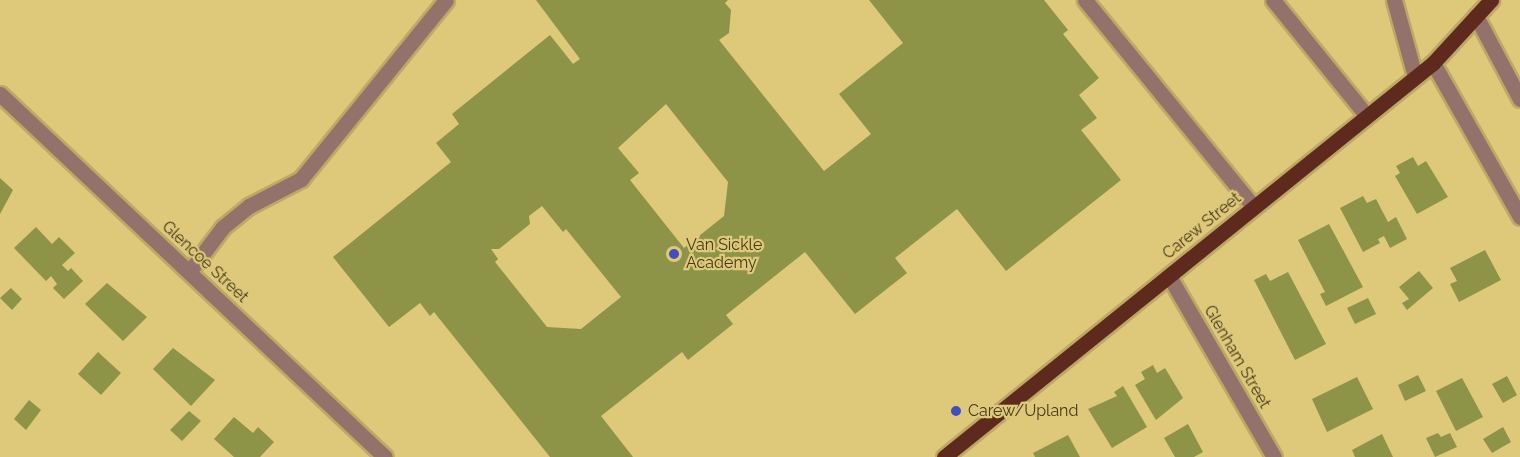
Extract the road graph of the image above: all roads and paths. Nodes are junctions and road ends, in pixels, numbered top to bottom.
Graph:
1 (446, 0) edge
2 (1085, 0) edge
3 (1273, 0) edge
4 (1394, 0) edge
5 (1491, 0) edge
6 (1500, 0) edge
7 (1476, 16) junction
8 (1433, 63) junction
9 (1416, 76) junction
10 (0, 93) edge
11 (1520, 99) edge
12 (1366, 115) junction
13 (1254, 207) junction
14 (1520, 216) edge
15 (189, 272) junction
16 (1169, 276) junction
17 (385, 457) edge
18 (944, 457) edge
19 (1274, 457) edge

1 - 15 street
2 - 13 street
3 - 12 street
4 - 9 street
5 - 7 main road, Carew Street
6 - 7 main road, Carew Street
7 - 8 main road, Carew Street
7 - 11 street
8 - 9 main road, Carew Street
8 - 14 street
9 - 12 main road, Carew Street
10 - 15 street, Glencoe Street
12 - 13 main road, Carew Street
13 - 16 main road, Carew Street
15 - 17 street, Glencoe Street
16 - 18 main road, Carew Street
16 - 19 street, Glenham Street

